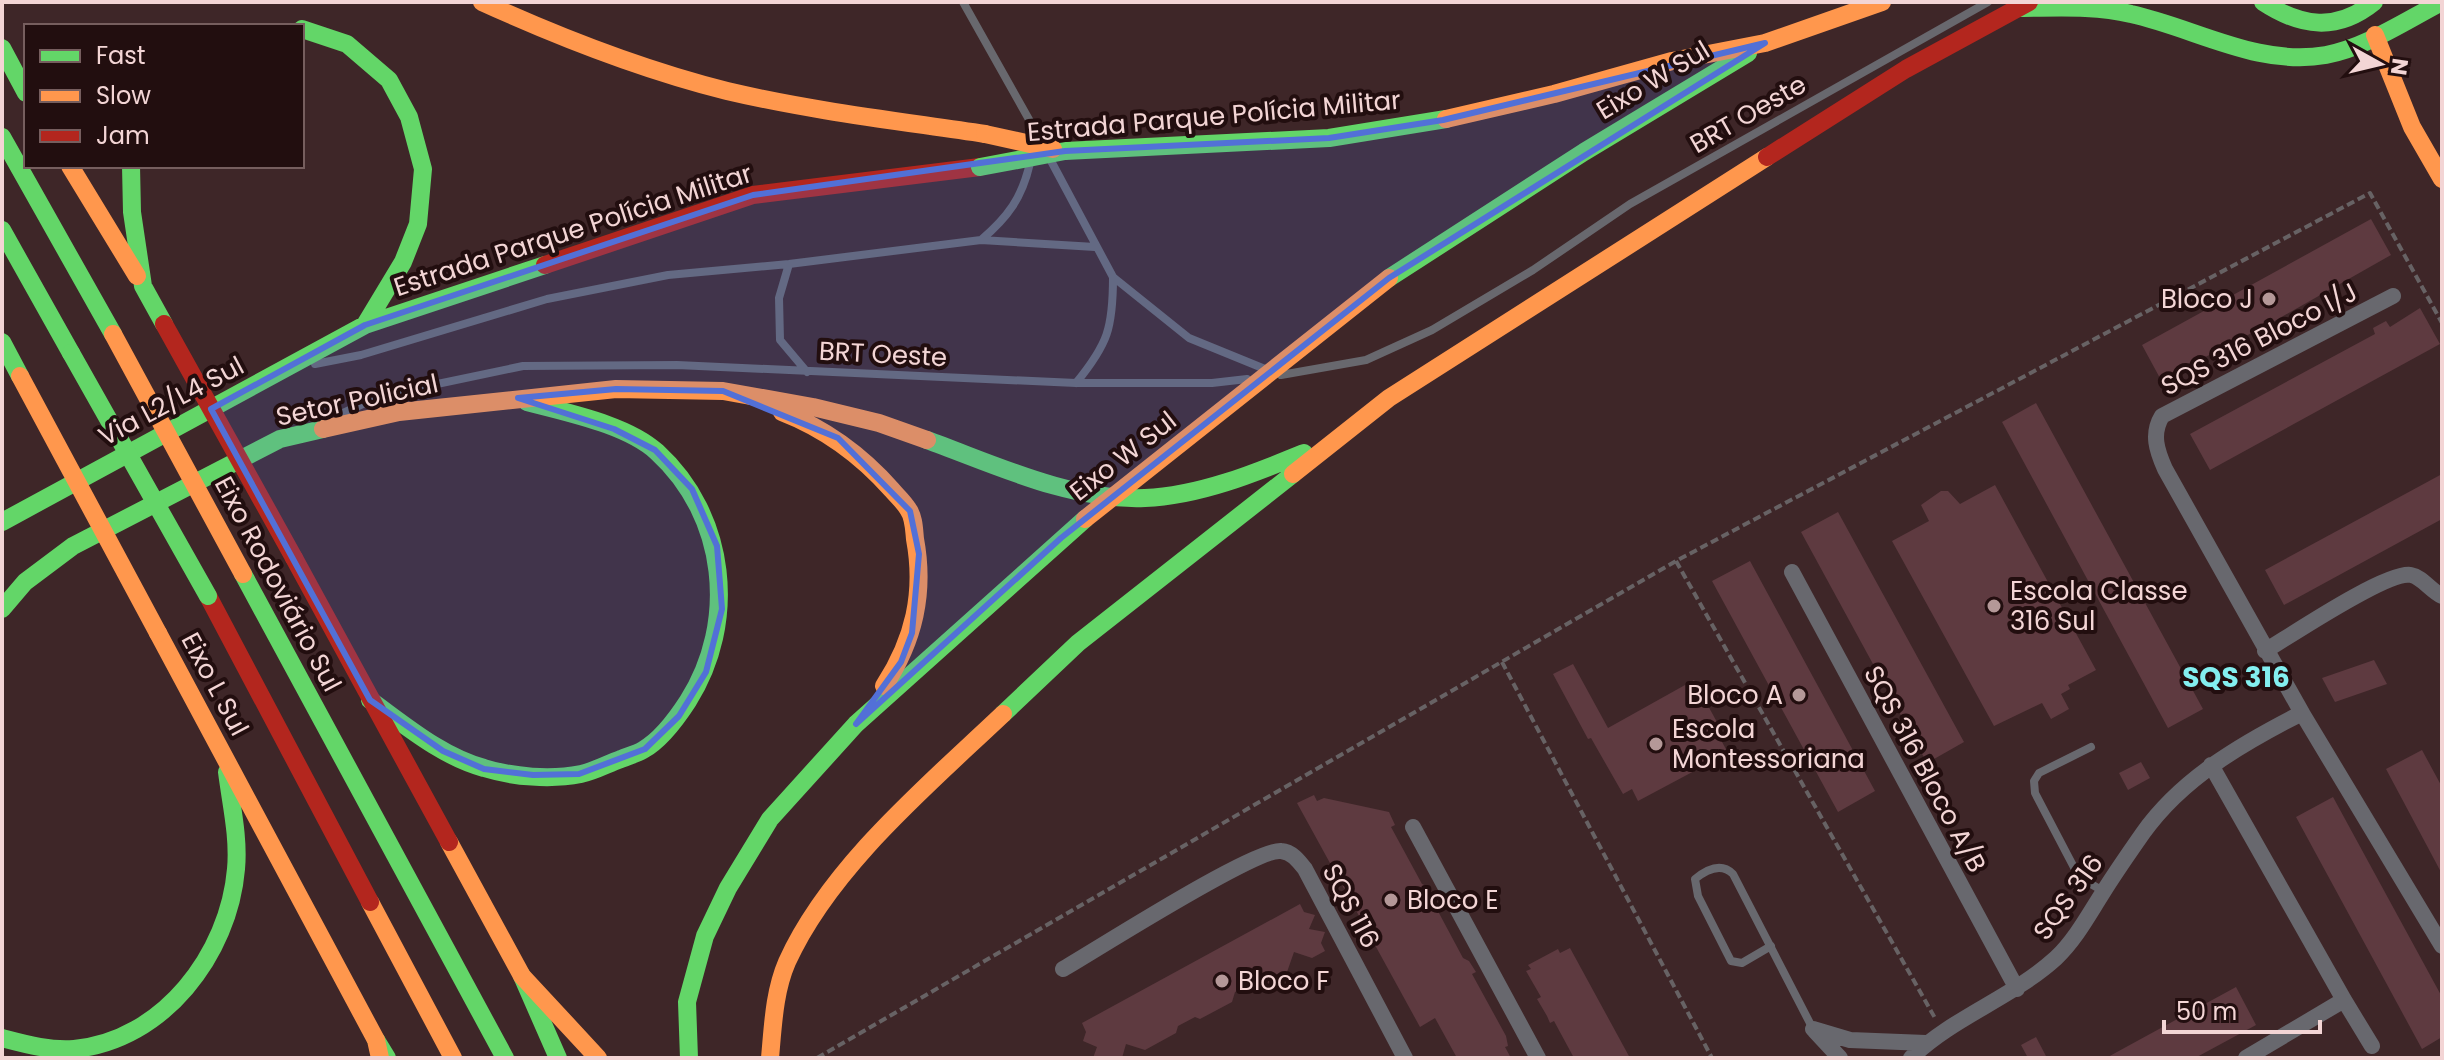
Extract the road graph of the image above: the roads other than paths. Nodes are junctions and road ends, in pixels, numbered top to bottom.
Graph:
1 (482, 2) edge
2 (963, 2) edge
3 (1882, 2) edge
4 (1988, 2) edge
5 (2263, 2) edge
6 (2374, 2) edge
7 (2442, 2) edge
8 (2023, 5) edge
9 (304, 30) edge
10 (2375, 35) junction
11 (1765, 43) junction
12 (2, 48) edge
13 (24, 89) edge
14 (1032, 123) junction
15 (2, 137) edge
16 (1065, 151) junction
17 (71, 168) edge
18 (131, 168) edge
19 (2442, 179) edge
20 (2, 230) edge
21 (981, 240) junction
22 (1095, 247) junction
23 (789, 264) junction
24 (1113, 277) junction
25 (143, 286) junction
26 (2393, 296) dead end
27 (365, 325) junction
28 (2, 342) edge
29 (283, 370) junction
30 (807, 372) junction
31 (1281, 375) junction
32 (1076, 383) junction
33 (723, 391) junction
34 (517, 398) junction
35 (317, 431) junction
36 (1340, 437) junction
37 (2, 522) edge
38 (1792, 572) dead end
39 (2440, 597) edge
40 (2, 609) edge
41 (2265, 651) junction
42 (370, 700) junction
43 (2302, 713) junction
44 (856, 724) junction
45 (2091, 747) dead end
46 (226, 760) junction
47 (2211, 765) junction
48 (1413, 827) dead end
49 (2103, 891) junction
50 (1771, 946) junction
51 (2442, 946) edge
52 (1063, 969) dead end
53 (522, 976) junction
54 (2017, 989) junction
55 (2344, 1000) junction
56 (1813, 1029) junction
57 (2, 1038) edge
58 (2372, 1046) dead end
59 (378, 1049) edge
60 (1928, 1050) edge
61 (387, 1058) edge
62 (453, 1058) edge
63 (505, 1058) edge
64 (558, 1058) edge
65 (598, 1058) edge
66 (689, 1058) edge
67 (770, 1058) edge
68 (1405, 1058) edge
69 (1538, 1058) edge
70 (1824, 1058) edge
71 (1840, 1058) edge
72 (1911, 1058) edge
73 (2246, 1058) edge

1 - 16 main road, bridge
2 - 14 lane
3 - 11 main road, Estrada Parque Polícia Militar
4 - 31 lane, BRT Oeste
5 - 6 main road
7 - 10 main road
8 - 10 main road
8 - 36 main road
9 - 27 main road
10 - 19 main road
11 - 16 main road, Estrada Parque Polícia Militar
11 - 44 main road, Eixo W Sul, bridge
12 - 13 main road
14 - 21 lane
14 - 22 lane
15 - 63 main road, Eixo Rodoviário Sul, bridge
16 - 27 main road, Estrada Parque Polícia Militar, bridge
17 - 25 main road
18 - 25 main road
20 - 62 main road, bridge
21 - 22 lane
21 - 23 lane
22 - 24 lane
23 - 29 lane
23 - 30 lane, BRT Oeste
24 - 31 lane
24 - 32 lane
25 - 42 main road, bridge
26 - 41 street, SQS 316 Bloco I/J
27 - 29 main road, Via L2/L4 Sul
28 - 46 main road, Eixo L Sul, bridge
29 - 37 main road, Via L2/L4 Sul
30 - 32 lane, BRT Oeste
30 - 35 lane
31 - 32 lane, BRT Oeste
33 - 34 main road, Setor Policial
33 - 36 main road
33 - 44 main road
34 - 35 main road, Setor Policial
34 - 42 main road
35 - 40 main road, Setor Policial
36 - 67 main road
38 - 54 street, SQS 316 Bloco A/B
39 - 41 street
41 - 43 street
42 - 53 main road
43 - 47 street, SQS 316
43 - 51 street
44 - 66 main road, Eixo W Sul
45 - 49 lane
46 - 57 main road
46 - 59 main road, Eixo L Sul
47 - 49 street, SQS 316
47 - 55 street
48 - 69 street
49 - 54 street, SQS 316
50 - 50 lane
50 - 56 lane
52 - 68 street, SQS 116
53 - 64 main road
53 - 65 main road
54 - 60 street, SQS 316
55 - 58 street
55 - 73 street
56 - 60 street
56 - 70 street
56 - 71 street
59 - 61 main road, Eixo L Sul
60 - 72 street, SQS 316

